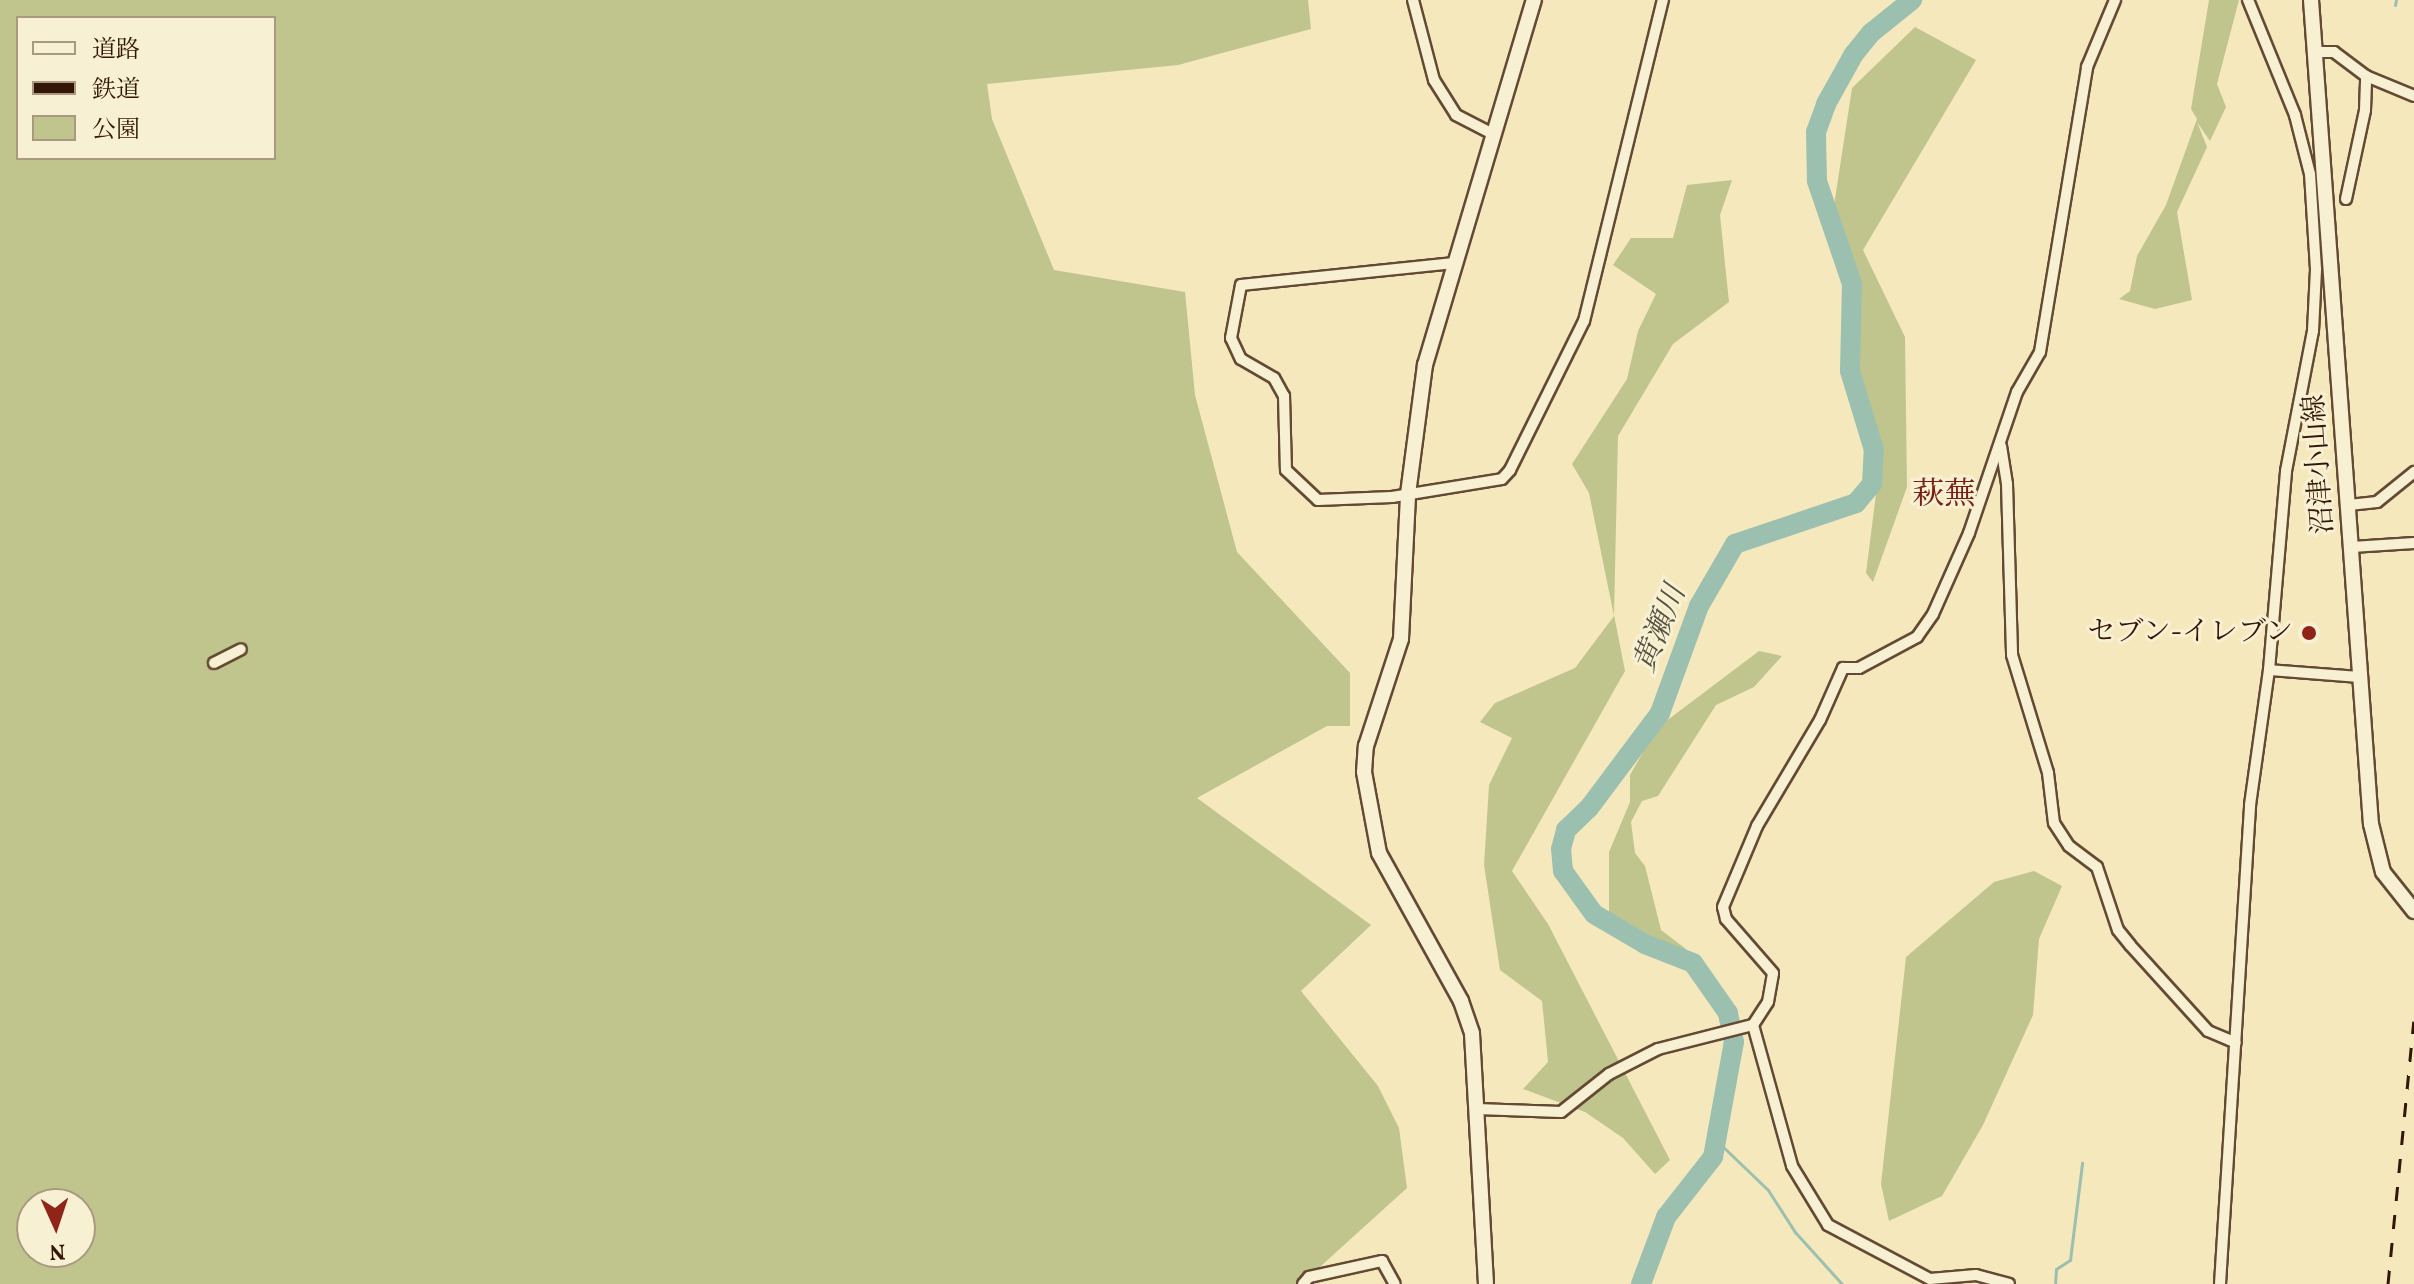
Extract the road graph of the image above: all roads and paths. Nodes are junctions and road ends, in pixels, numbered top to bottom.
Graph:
1 (1413, 0) edge
2 (1534, 0) edge
3 (1663, 0) edge
4 (2115, 0) edge
5 (2248, 0) edge
6 (2311, 0) edge
7 (2315, 52) junction
8 (2366, 76) junction
9 (2414, 96) edge
10 (1493, 134) junction
11 (2346, 199) dead end
12 (1454, 263) junction
13 (2324, 270) junction
14 (2000, 443) junction
15 (2414, 472) edge
16 (1408, 494) junction
17 (2349, 505) junction
18 (2414, 543) edge
19 (2352, 547) junction
20 (241, 649) dead end
21 (214, 663) dead end
22 (2269, 670) junction
23 (2361, 677) junction
24 (2414, 911) edge
25 (1750, 1026) junction
26 (2236, 1043) junction
27 (1477, 1109) junction
28 (1950, 1282) edge
29 (1303, 1284) edge
30 (1395, 1284) edge
31 (1486, 1284) edge
32 (2009, 1284) edge
33 (2220, 1284) edge

1 - 10 street
2 - 10 street
3 - 16 street
4 - 14 street
5 - 13 street
6 - 7 street, 沼津小山線
7 - 8 street
7 - 13 street, 沼津小山線
8 - 9 street
8 - 11 street
10 - 12 street
12 - 16 street
12 - 16 street
13 - 17 street, 沼津小山線
13 - 22 street
14 - 25 street
14 - 26 street
15 - 17 street
16 - 27 street
17 - 19 street, 沼津小山線
18 - 19 street
19 - 23 street, 沼津小山線
20 - 21 street
22 - 23 street
22 - 26 street
23 - 24 street, 沼津小山線
25 - 27 street
25 - 28 street
26 - 33 street
27 - 31 street
28 - 32 street
29 - 30 street

